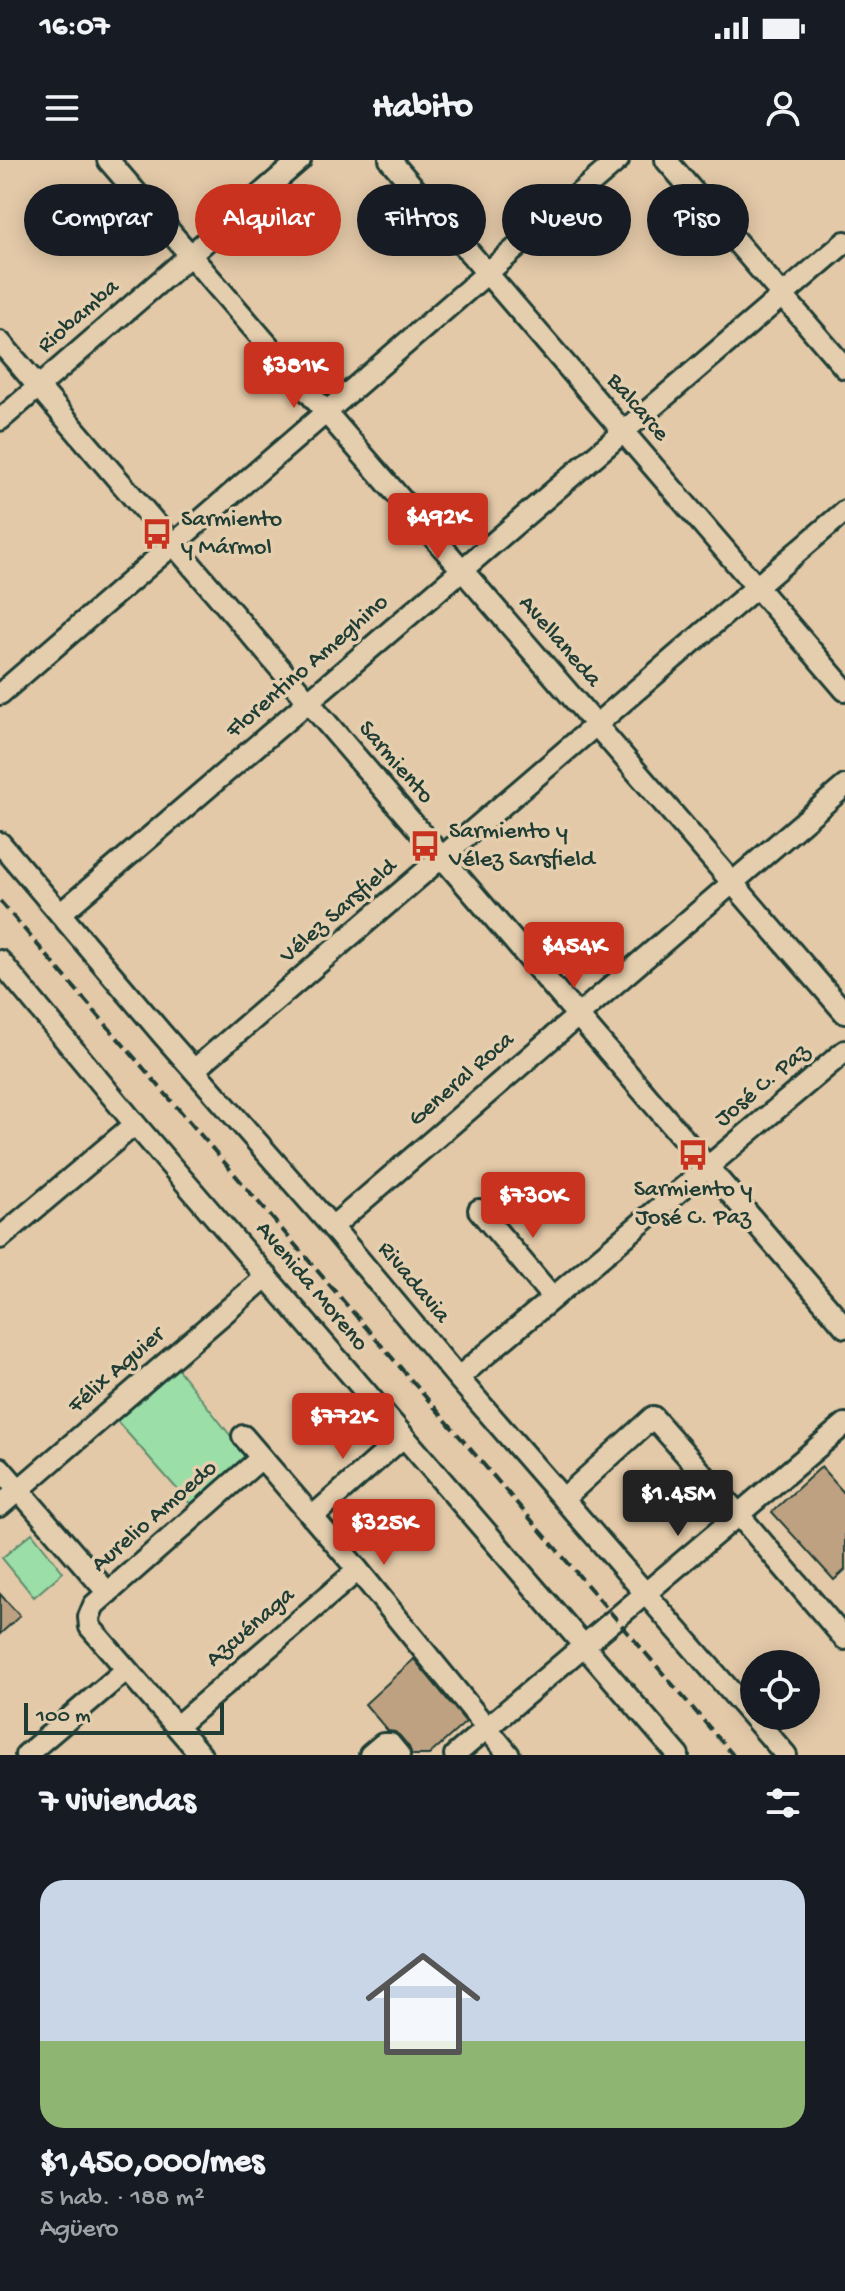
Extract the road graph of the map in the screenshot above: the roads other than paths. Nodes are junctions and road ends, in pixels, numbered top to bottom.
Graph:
1 (108, 160) edge
2 (300, 160) edge
3 (390, 160) edge
4 (618, 160) edge
5 (666, 160) edge
6 (845, 242) edge
7 (190, 255) junction
8 (487, 273) junction
9 (783, 295) junction
10 (0, 342) edge
11 (845, 368) edge
12 (38, 386) junction
13 (326, 412) junction
14 (0, 420) edge
15 (623, 432) junction
16 (845, 511) edge
17 (174, 544) junction
18 (462, 569) junction
19 (757, 587) junction
20 (845, 690) edge
21 (0, 694) edge
22 (308, 701) junction
23 (596, 725) junction
24 (845, 786) edge
25 (0, 843) edge
26 (442, 857) junction
27 (733, 882) junction
28 (60, 914) junction
29 (0, 961) edge
30 (845, 1013) edge
31 (578, 1016) junction
32 (845, 1051) edge
33 (194, 1070) junction
34 (135, 1124) junction
35 (708, 1167) junction
36 (479, 1210) dead end
37 (332, 1227) junction
38 (0, 1238) edge
39 (267, 1276) junction
40 (553, 1298) junction
41 (845, 1327) edge
42 (458, 1378) junction
43 (845, 1424) edge
44 (243, 1436) dead end
45 (403, 1437) junction
46 (261, 1458) junction
47 (0, 1468) edge
48 (19, 1490) junction
49 (563, 1499) junction
50 (0, 1506) edge
51 (739, 1515) junction
52 (312, 1517) junction
53 (358, 1570) junction
54 (108, 1593) junction
55 (646, 1595) junction
56 (845, 1639) edge
57 (584, 1645) junction
58 (126, 1670) junction
59 (177, 1726) junction
60 (487, 1729) junction
61 (26, 1755) edge
62 (201, 1755) edge
63 (370, 1755) edge
64 (399, 1755) edge
65 (455, 1755) edge
66 (509, 1755) edge
67 (678, 1755) edge
68 (786, 1755) edge

1 - 7 street, Avellaneda
2 - 7 street, Riobamba
3 - 8 street, Balcarce
4 - 8 street
5 - 9 street
6 - 9 street, Florentino Ameghino
7 - 12 street, Riobamba
7 - 13 street, Avellaneda
8 - 13 street
8 - 15 street, Balcarce
9 - 11 street
9 - 15 street, Florentino Ameghino
10 - 12 street, Sarmiento
12 - 14 street, Riobamba
12 - 17 street, Sarmiento
13 - 17 street
13 - 18 street, Avellaneda
15 - 18 street, Florentino Ameghino
15 - 19 street, Balcarce
16 - 19 street, Vélez Sarsfield
17 - 21 street
17 - 22 street, Sarmiento
18 - 22 street, Florentino Ameghino
18 - 23 street, Avellaneda
19 - 20 street, Balcarce
19 - 23 street, Vélez Sarsfield
22 - 26 street, Sarmiento
22 - 28 street, Florentino Ameghino
23 - 26 street, Vélez Sarsfield
23 - 27 street, Avellaneda
24 - 27 street, General Roca
25 - 28 street, Rivadavia
26 - 31 street, Sarmiento
26 - 33 street, Vélez Sarsfield
27 - 30 street, Avellaneda
27 - 31 street, General Roca
28 - 33 street, Rivadavia
29 - 34 street, Avenida Moreno
31 - 35 street, Sarmiento
31 - 37 street, General Roca
32 - 35 street, José C. Paz
33 - 37 street, Rivadavia
34 - 38 street
34 - 39 street, Avenida Moreno
35 - 40 street, José C. Paz
35 - 41 street, Sarmiento
36 - 40 street
37 - 42 street, Rivadavia
39 - 45 street, Avenida Moreno
39 - 48 street, Félix Aguier
40 - 42 street, José C. Paz
42 - 49 street, Rivadavia
43 - 51 street
44 - 46 street
45 - 52 street
45 - 57 street, Avenida Moreno
46 - 52 street
46 - 54 street, Aurelio Amoedo
47 - 48 street
48 - 50 street, Félix Aguier
48 - 54 street
49 - 51 street
49 - 55 street, Rivadavia
51 - 55 street
51 - 56 street
52 - 53 street
53 - 59 street, Azcuénaga
53 - 60 street
54 - 58 street, Aurelio Amoedo
55 - 57 street
55 - 68 street, Rivadavia
57 - 60 street
57 - 67 street, Avenida Moreno
58 - 59 street
58 - 61 street
59 - 62 street
60 - 65 street
60 - 66 street
63 - 64 street

